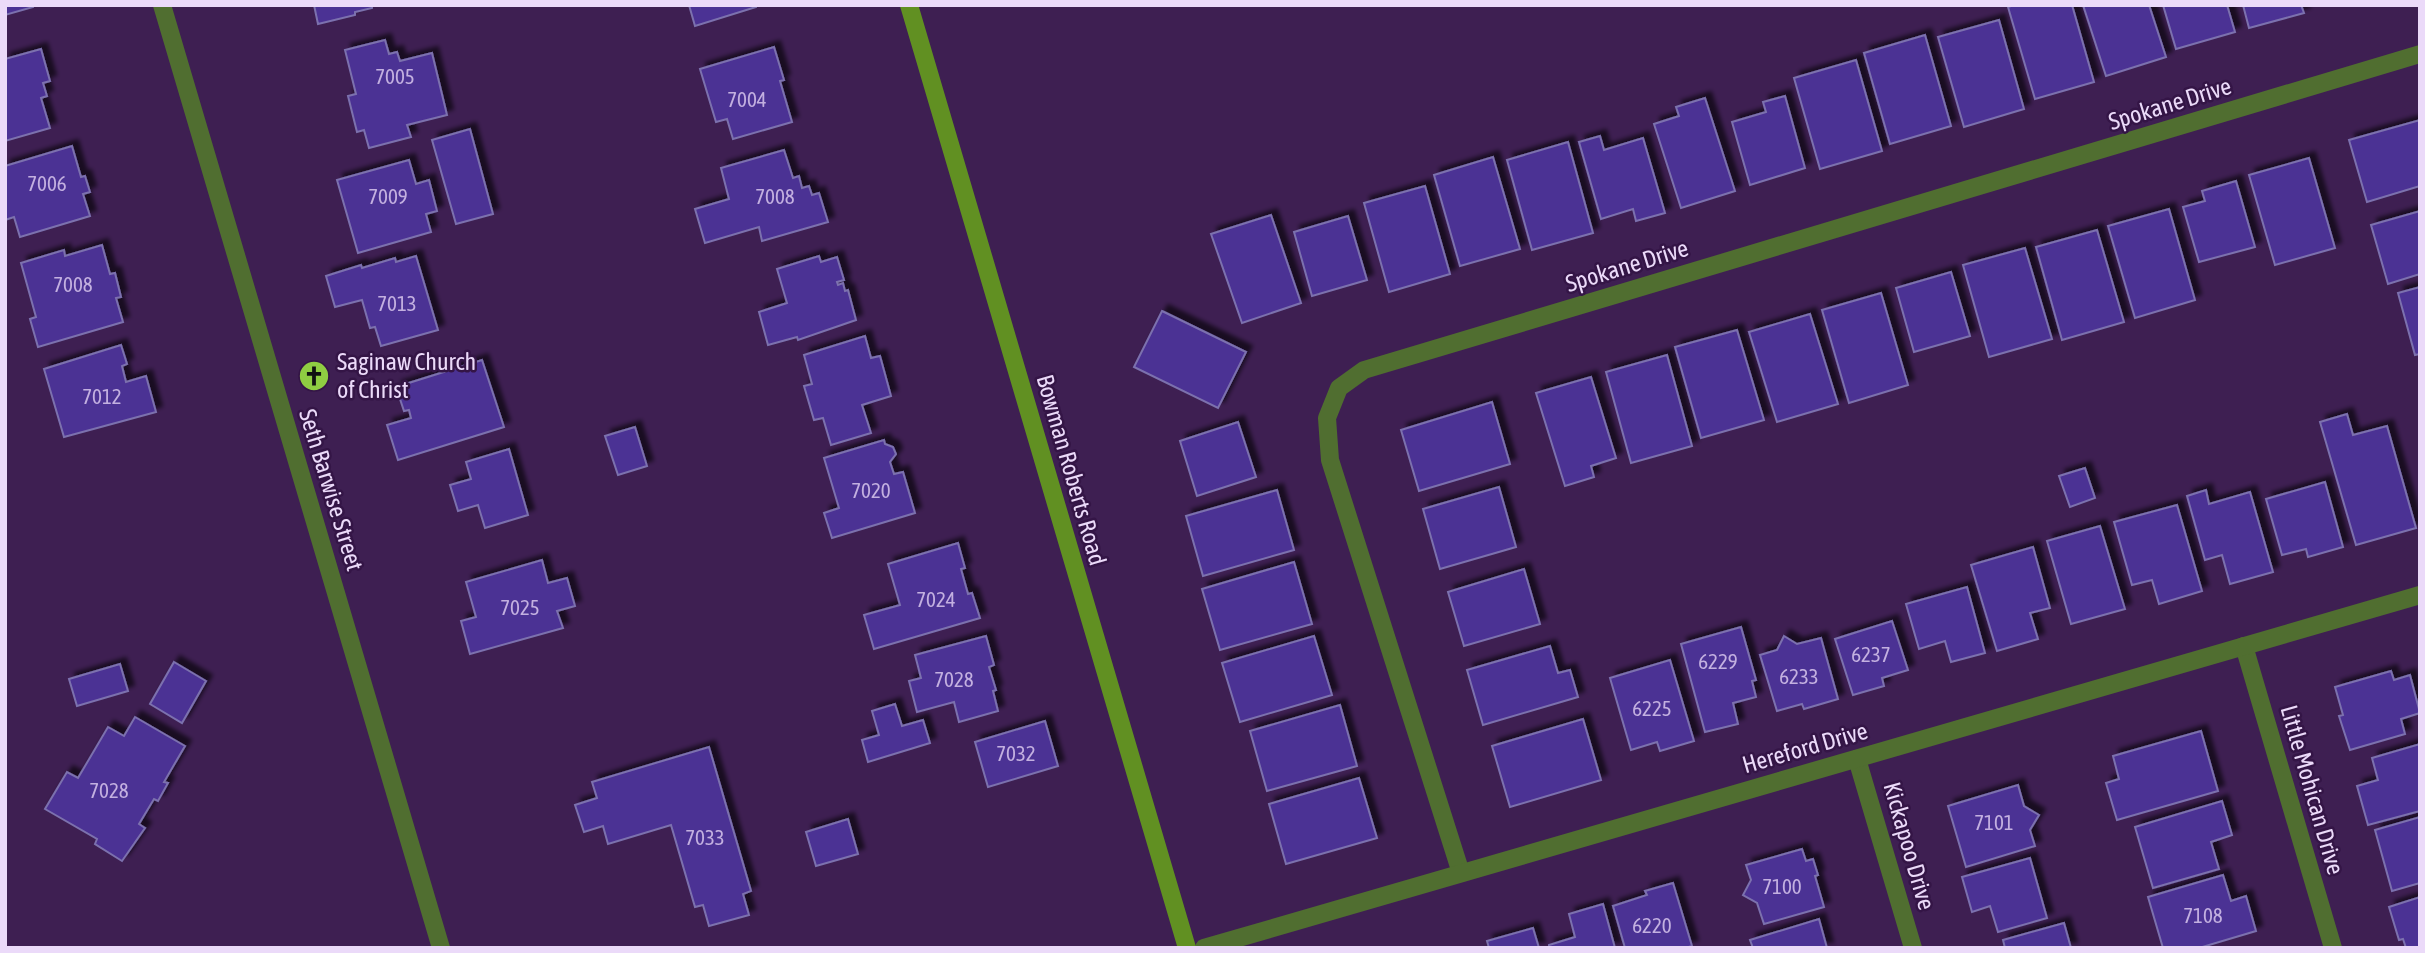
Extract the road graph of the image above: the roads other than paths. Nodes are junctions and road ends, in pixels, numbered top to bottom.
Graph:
1 (162, 5) edge
2 (909, 5) edge
3 (2420, 54) edge
4 (2420, 595) edge
5 (2244, 646) junction
6 (1857, 759) junction
7 (1461, 873) junction
8 (441, 948) edge
9 (1187, 948) edge
10 (1204, 948) edge
11 (1913, 948) edge
12 (2333, 948) edge

1 - 8 street, Seth Barwise Street
2 - 9 street, Bowman Roberts Road
3 - 7 street, Spokane Drive
4 - 5 street, Hereford Drive
5 - 6 street, Hereford Drive
5 - 12 street, Little Mohican Drive
6 - 7 street, Hereford Drive
6 - 11 street, Kickapoo Drive
7 - 10 street, Hereford Drive

